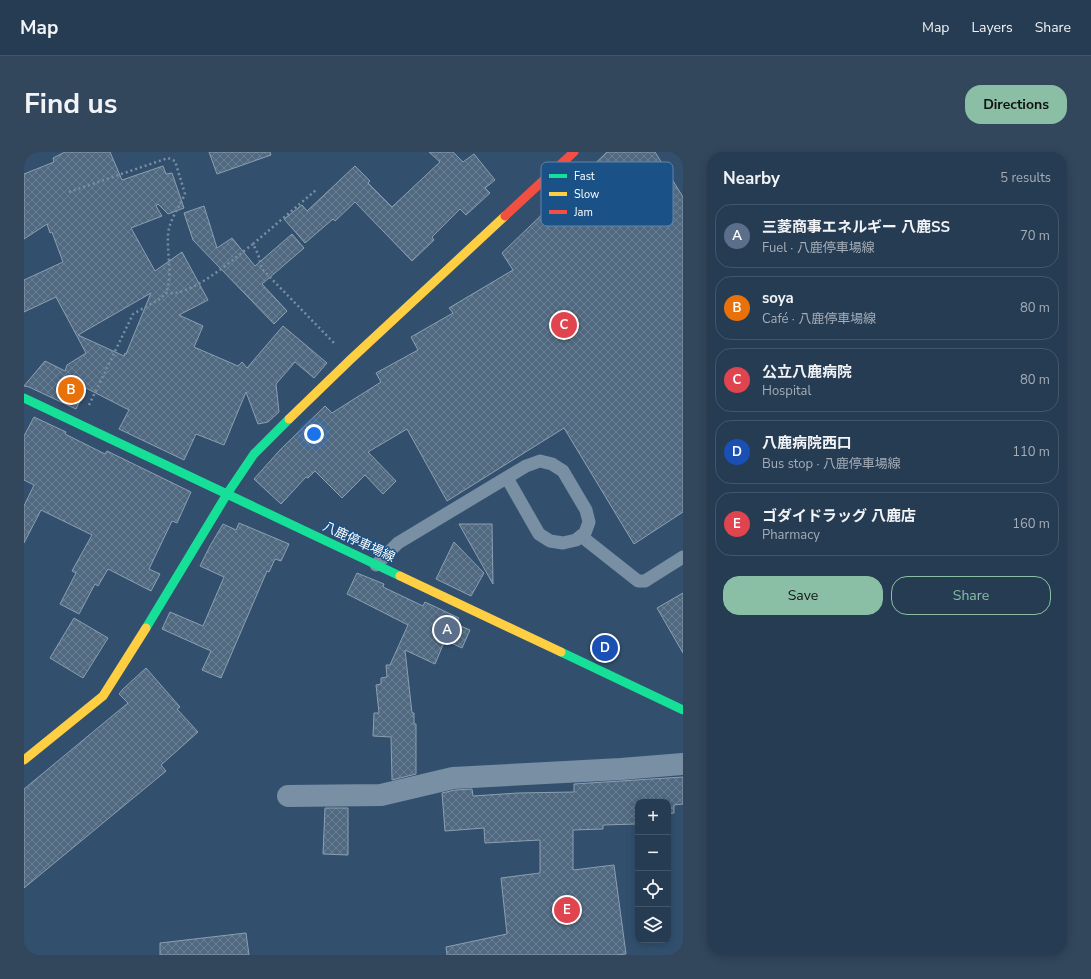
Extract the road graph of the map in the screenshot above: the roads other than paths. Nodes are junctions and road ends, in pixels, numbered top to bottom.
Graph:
1 (574, 152) edge
2 (563, 162) edge
3 (541, 183) edge
4 (24, 398) edge
5 (507, 478) junction
6 (227, 494) junction
7 (580, 536) junction
8 (683, 557) edge
9 (376, 565) junction
10 (683, 710) edge
11 (24, 760) edge
12 (683, 764) edge
13 (288, 796) dead end

1 - 2 street
3 - 6 street
4 - 6 street, 八鹿停車場線
5 - 7 lane
5 - 7 lane
5 - 9 lane
6 - 9 street, 八鹿停車場線
6 - 11 street
7 - 8 lane
9 - 10 street, 八鹿停車場線
12 - 13 street

